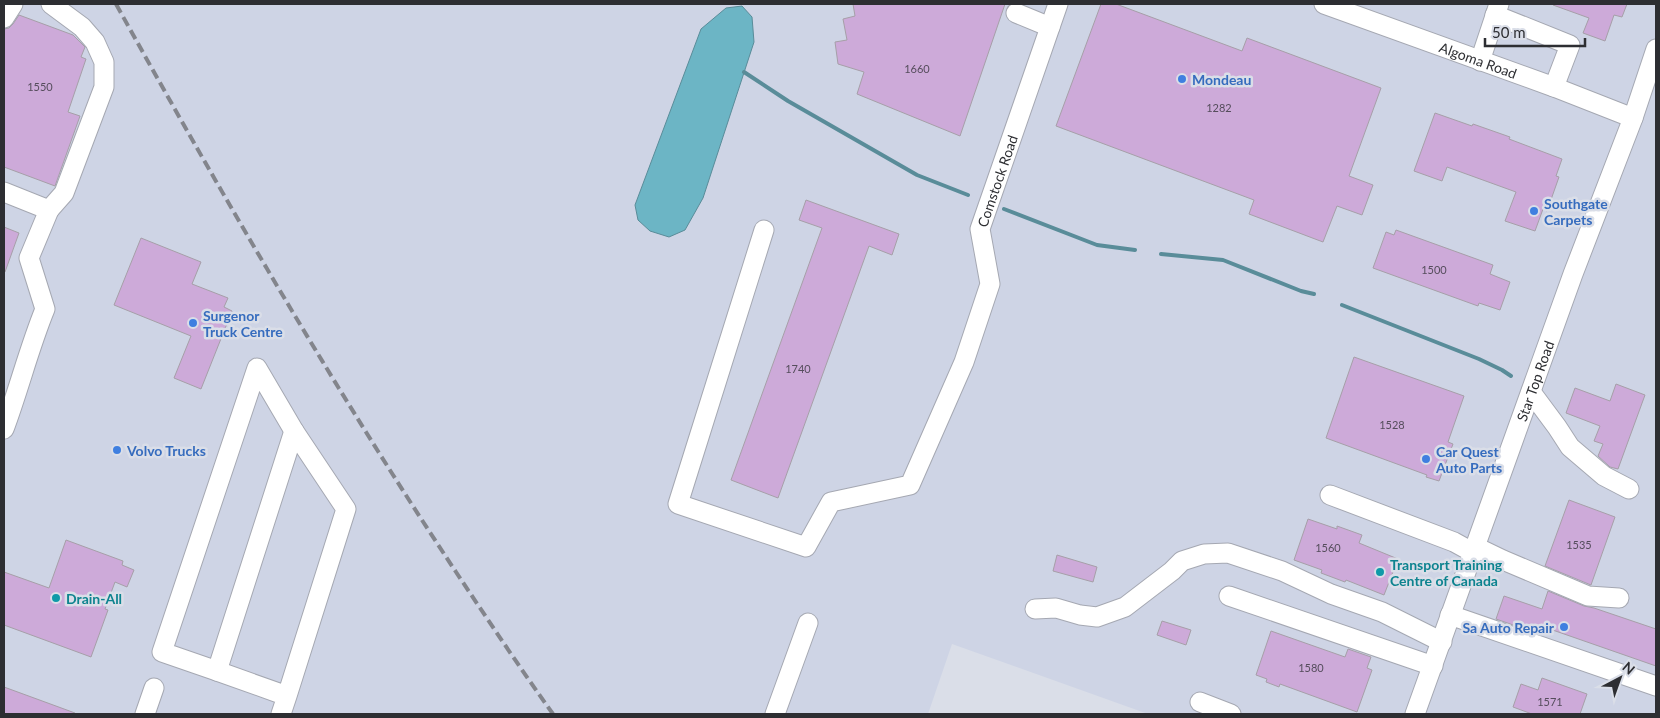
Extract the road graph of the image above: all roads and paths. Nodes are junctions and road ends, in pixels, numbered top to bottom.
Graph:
1 (12, 4) edge
2 (51, 4) edge
3 (1058, 4) edge
4 (1324, 4) edge
5 (1497, 9) edge
6 (1016, 13) dead end
7 (4, 18) edge
8 (1050, 27) junction
9 (1656, 49) edge
10 (1480, 61) junction
11 (1554, 88) junction
12 (1633, 118) junction
13 (4, 192) edge
14 (49, 210) junction
15 (764, 230) dead end
16 (1530, 392) junction
17 (4, 429) edge
18 (294, 431) junction
19 (1629, 489) dead end
20 (1330, 495) dead end
21 (1475, 550) junction
22 (1229, 596) dead end
23 (1619, 598) dead end
24 (1035, 609) dead end
25 (1450, 615) junction
26 (808, 623) dead end
27 (1442, 642) junction
28 (1433, 666) junction
29 (217, 671) junction
30 (1656, 686) edge
31 (154, 688) dead end
32 (287, 696) junction
33 (1200, 702) dead end
34 (145, 714) edge
35 (281, 714) edge
36 (775, 714) edge
37 (1230, 714) edge
38 (1415, 714) edge

1 - 7 street
2 - 14 street
3 - 8 street, Comstock Road
4 - 10 street, Algoma Road
5 - 10 street
5 - 11 street
6 - 8 street
8 - 15 street, Comstock Road
9 - 12 street, Star Top Road
10 - 11 street, Algoma Road
11 - 12 street, Algoma Road
12 - 16 street, Star Top Road
13 - 14 street
14 - 17 street
16 - 19 street
16 - 21 street, Star Top Road
18 - 29 street
18 - 29 street
18 - 32 street
20 - 21 street
21 - 23 street
21 - 25 street, Star Top Road
22 - 28 street
24 - 27 street
25 - 27 street, Star Top Road
25 - 30 street
26 - 36 street
27 - 28 street, Star Top Road
28 - 38 street, Star Top Road
29 - 32 street
31 - 34 street
32 - 35 street
33 - 37 street

